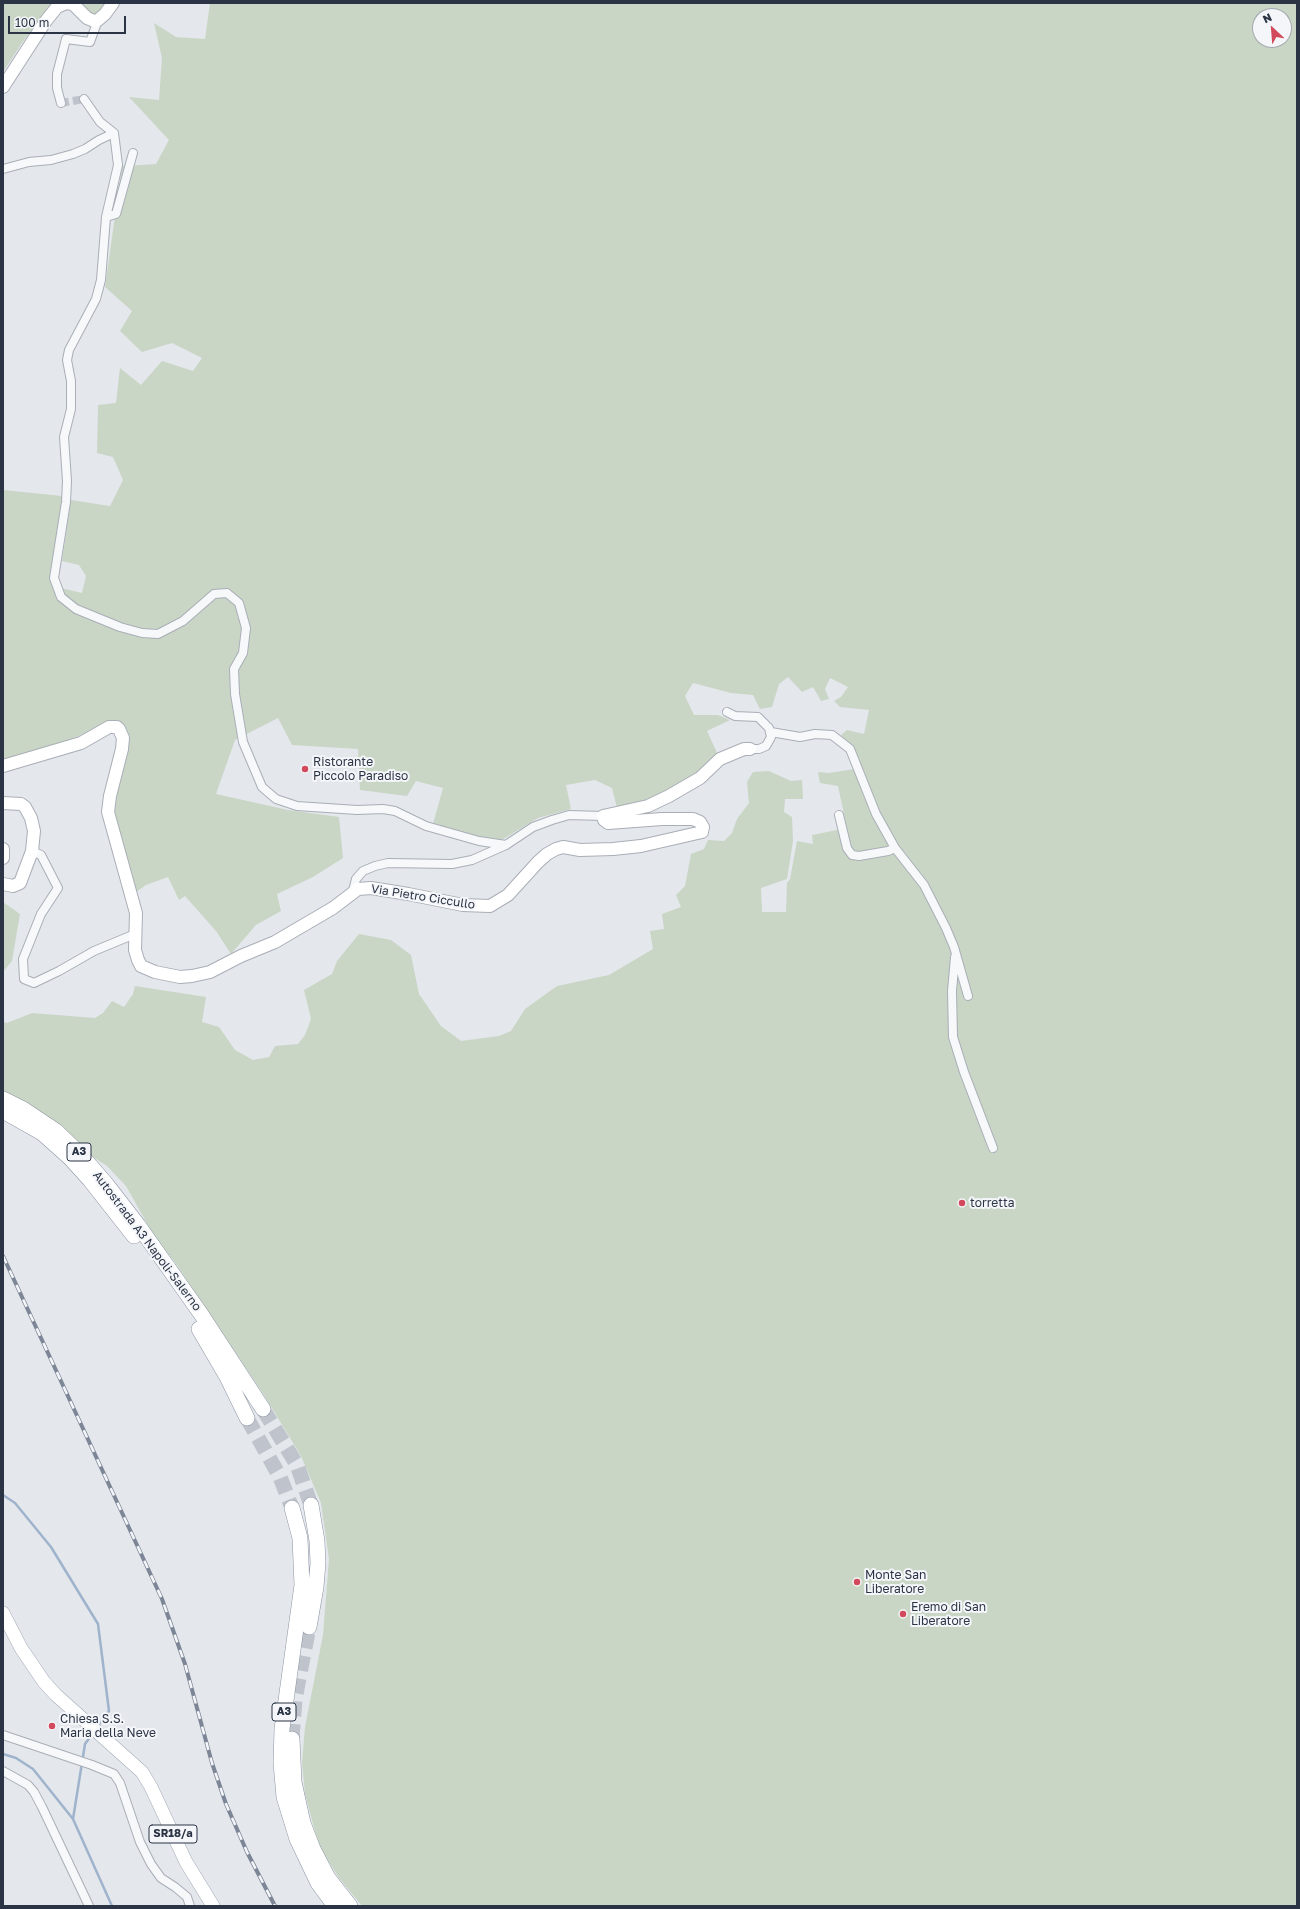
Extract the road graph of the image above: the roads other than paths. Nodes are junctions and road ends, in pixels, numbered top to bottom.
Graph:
1 (113, 3) edge
2 (98, 20) junction
3 (3, 87) edge
4 (84, 99) dead end
5 (61, 103) dead end
6 (114, 133) junction
7 (132, 153) dead end
8 (3, 169) edge
9 (106, 217) junction
10 (727, 712) dead end
11 (771, 732) junction
12 (754, 749) joint
13 (3, 766) edge
14 (3, 803) edge
15 (839, 815) dead end
16 (603, 816) junction
17 (506, 845) junction
18 (895, 848) junction
19 (3, 849) edge
20 (32, 850) junction
21 (3, 858) edge
22 (3, 884) edge
23 (353, 891) junction
24 (135, 934) junction
25 (956, 954) junction
26 (968, 996) dead end
27 (3, 1099) edge
28 (3, 1111) edge
29 (993, 1148) dead end
30 (134, 1227) junction
31 (216, 1347) junction
32 (263, 1409) tunnel mouth
33 (247, 1418) tunnel mouth
34 (311, 1505) tunnel mouth
35 (292, 1508) tunnel mouth
36 (3, 1613) edge
37 (310, 1627) tunnel mouth
38 (3, 1730) edge
39 (7, 1736) edge
40 (292, 1739) tunnel mouth
41 (3, 1771) edge
42 (89, 1906) edge
43 (190, 1906) edge
44 (213, 1906) edge
45 (334, 1906) edge
46 (350, 1906) edge

1 - 2 street
2 - 3 street
2 - 5 street
4 - 6 street
6 - 8 street
6 - 9 street
7 - 9 street
9 - 17 street
10 - 11 street
11 - 12 street
11 - 18 street
12 - 16 street
13 - 24 street, Via Pietro Ciccullo
14 - 20 street
15 - 18 street
16 - 17 street
16 - 23 street, Via Pietro Ciccullo
17 - 23 street
18 - 25 street
19 - 21 street
20 - 22 street
20 - 24 street
23 - 24 street, Via Pietro Ciccullo
25 - 26 street
25 - 29 street
27 - 30 highway, Autostrada A3 Napoli-Salerno / A3
28 - 30 highway, Autostrada A3 Napoli-Salerno / A3
30 - 31 highway, Autostrada A3 Napoli-Salerno / A3
31 - 32 highway, Autostrada A3 Napoli-Salerno / A3
31 - 33 highway, Autostrada A3 Napoli-Salerno / A3
34 - 37 highway
35 - 45 highway, A3
36 - 44 main road, SR18/a
38 - 39 street
39 - 43 street
40 - 46 highway, A3
41 - 42 street

